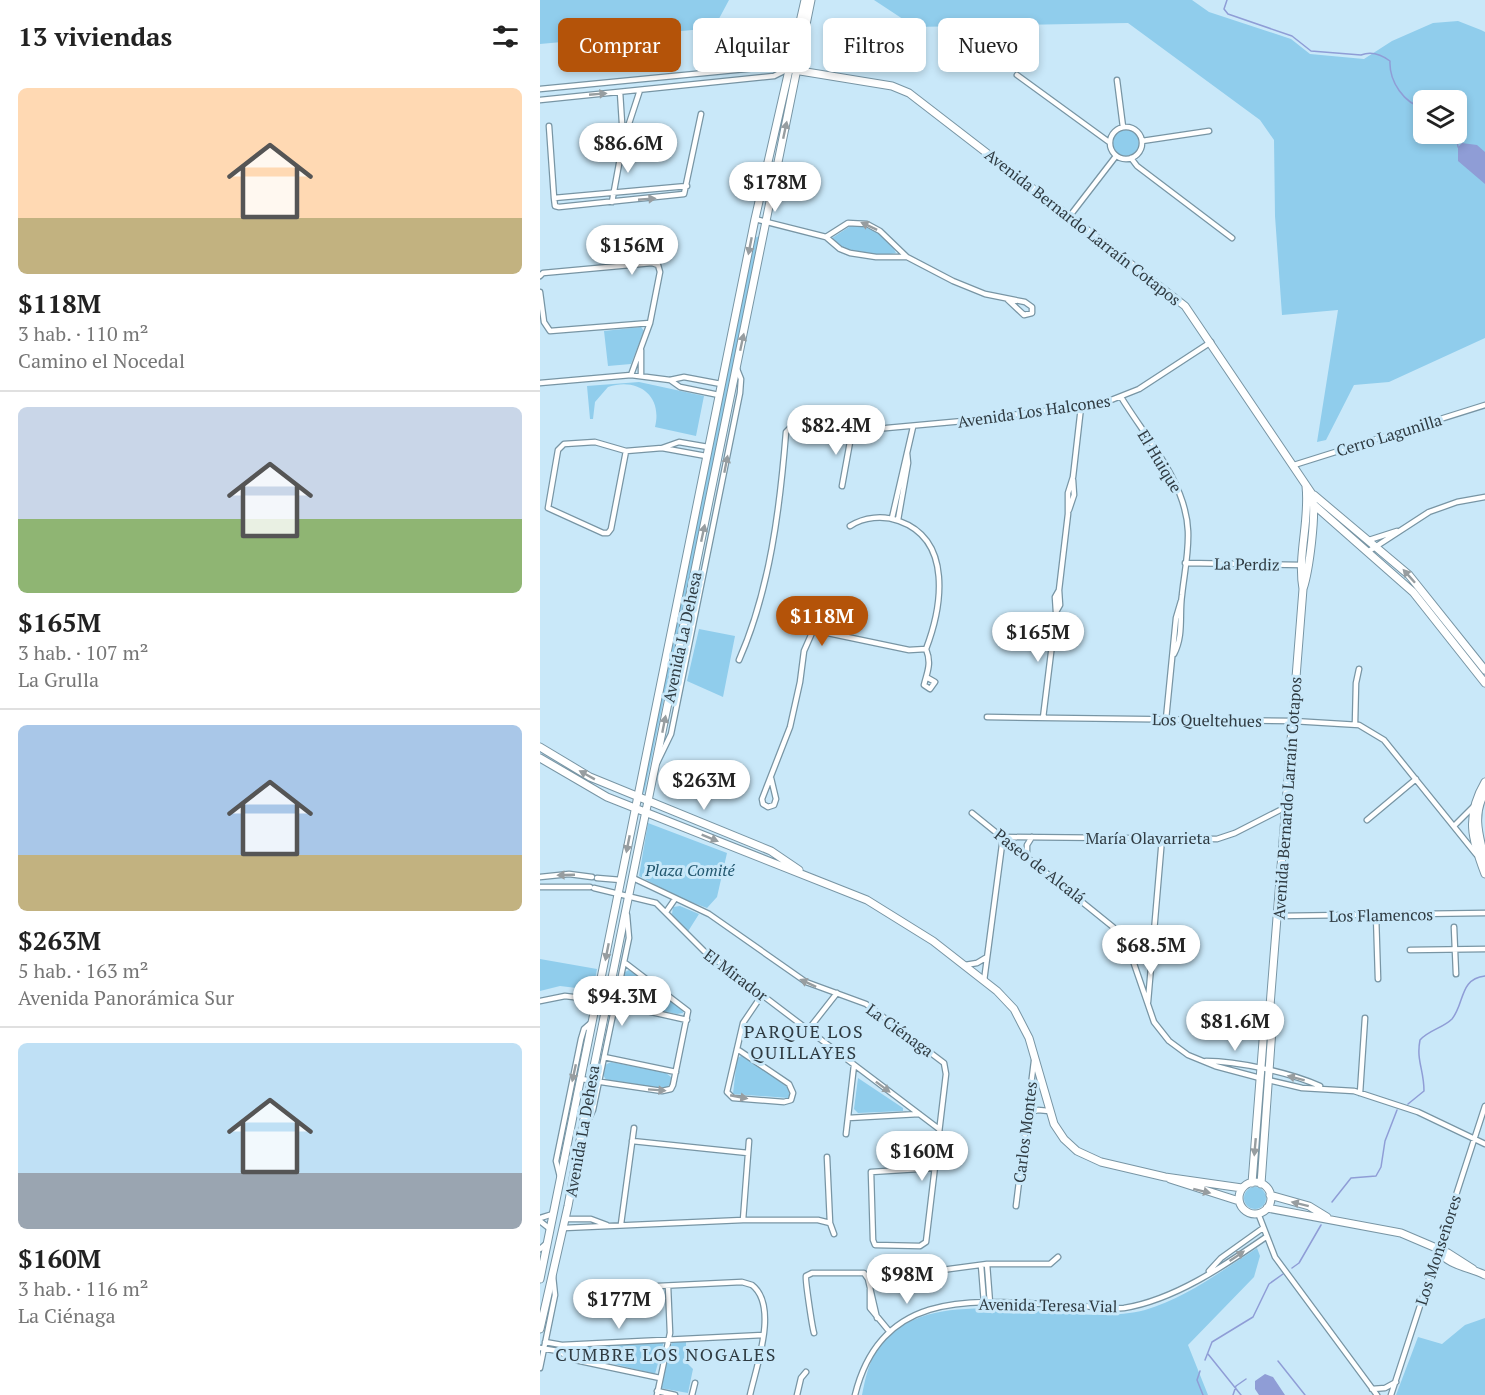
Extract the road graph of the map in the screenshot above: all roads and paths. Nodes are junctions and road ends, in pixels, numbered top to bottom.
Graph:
1 (805, 0) edge
2 (811, 0) edge
3 (801, 18) edge
4 (808, 18) edge
5 (724, 72) edge
6 (782, 72) edge
7 (787, 72) edge
8 (798, 72) edge
9 (810, 72) edge
10 (707, 74) junction
11 (1017, 75) dead end
12 (684, 76) junction
13 (1117, 80) dead end
14 (708, 83) junction
15 (685, 86) junction
16 (540, 89) edge
17 (640, 90) junction
18 (620, 92) junction
19 (540, 100) edge
20 (701, 114) dead end
21 (549, 126) dead end
22 (1123, 127) junction
23 (1209, 131) dead end
24 (1142, 141) junction
25 (623, 142) junction
26 (1109, 142) junction
27 (1116, 156) junction
28 (1131, 158) junction
29 (687, 186) junction
30 (613, 192) junction
31 (554, 198) junction
32 (612, 202) junction
33 (1070, 217) junction
34 (755, 219) junction
35 (767, 222) junction
36 (826, 237) junction
37 (1232, 238) dead end
38 (907, 257) junction
39 (540, 276) edge
40 (540, 292) edge
41 (1006, 299) junction
42 (650, 323) junction
43 (1211, 342) junction
44 (641, 350) junction
45 (737, 369) junction
46 (630, 375) junction
47 (641, 376) junction
48 (670, 380) junction
49 (697, 380) junction
50 (540, 383) edge
51 (721, 384) junction
52 (696, 390) junction
53 (719, 395) junction
54 (1121, 397) junction
55 (1485, 405) edge
56 (1081, 407) junction
57 (913, 427) junction
58 (852, 431) junction
59 (686, 443) junction
60 (708, 447) junction
61 (662, 448) junction
62 (626, 451) junction
63 (685, 451) junction
64 (907, 453) junction
65 (706, 456) junction
66 (1293, 465) junction
67 (842, 486) dead end
68 (1308, 490) junction
69 (1485, 497) edge
70 (1314, 506) junction
71 (892, 518) junction
72 (1330, 519) junction
73 (898, 520) junction
74 (850, 526) dead end
75 (1312, 528) junction
76 (1397, 531) junction
77 (1369, 540) junction
78 (1377, 546) junction
79 (1369, 551) junction
80 (1185, 563) junction
81 (1305, 565) junction
82 (690, 598) junction
83 (698, 600) junction
84 (823, 632) junction
85 (813, 634) junction
86 (926, 649) junction
87 (740, 660) dead end
88 (1359, 669) dead end
89 (1485, 670) edge
90 (928, 678) dead end
91 (1485, 683) edge
92 (669, 699) junction
93 (678, 700) junction
94 (987, 717) dead end
95 (1043, 718) junction
96 (1166, 719) junction
97 (1293, 721) junction
98 (1355, 724) junction
99 (540, 747) edge
100 (540, 758) edge
101 (656, 765) junction
102 (771, 778) junction
103 (1416, 779) junction
104 (1485, 782) edge
105 (1485, 792) edge
106 (637, 797) junction
107 (649, 802) junction
108 (1286, 807) junction
109 (1473, 807) junction
110 (635, 808) junction
111 (646, 813) junction
112 (972, 813) dead end
113 (1367, 820) dead end
114 (1455, 825) junction
115 (1002, 837) junction
116 (1032, 837) junction
117 (1162, 838) junction
118 (1027, 856) junction
119 (1481, 858) edge
120 (1485, 871) edge
121 (808, 876) junction
122 (540, 877) edge
123 (633, 878) junction
124 (621, 880) junction
125 (540, 887) edge
126 (618, 895) junction
127 (629, 897) junction
128 (675, 899) junction
129 (626, 910) junction
130 (666, 912) junction
131 (1485, 913) edge
132 (1376, 915) junction
133 (1278, 916) junction
134 (1454, 927) dead end
135 (1485, 949) edge
136 (1410, 950) dead end
137 (1455, 950) junction
138 (1153, 952) junction
139 (1131, 956) junction
140 (987, 957) junction
141 (624, 962) junction
142 (964, 965) junction
143 (1456, 974) dead end
144 (1378, 979) dead end
145 (984, 981) junction
146 (837, 993) junction
147 (762, 995) junction
148 (598, 1000) junction
149 (540, 1001) edge
150 (615, 1004) junction
151 (1148, 1005) junction
152 (1270, 1006) junction
153 (1365, 1018) dead end
154 (594, 1020) junction
155 (687, 1020) junction
156 (808, 1030) junction
157 (737, 1049) junction
158 (604, 1057) junction
159 (1034, 1058) junction
160 (854, 1065) junction
161 (676, 1072) junction
162 (1269, 1072) junction
163 (1260, 1074) junction
164 (581, 1079) junction
165 (1268, 1080) junction
166 (591, 1081) junction
167 (599, 1083) junction
168 (1322, 1088) junction
169 (1359, 1093) junction
170 (1485, 1106) edge
171 (1049, 1111) junction
172 (1028, 1113) junction
173 (919, 1114) junction
174 (848, 1118) junction
175 (1256, 1125) junction
176 (1265, 1125) junction
177 (634, 1128) dead end
178 (939, 1129) junction
179 (846, 1134) dead end
180 (580, 1136) junction
181 (1475, 1138) junction
182 (749, 1140) dead end
183 (632, 1141) junction
184 (1485, 1144) edge
185 (748, 1154) junction
186 (827, 1157) dead end
187 (934, 1168) junction
188 (1165, 1177) junction
189 (561, 1179) junction
190 (1252, 1183) junction
191 (1261, 1184) junction
192 (1242, 1188) junction
193 (1270, 1195) junction
194 (1239, 1201) junction
195 (556, 1203) junction
196 (568, 1206) junction
197 (1016, 1206) dead end
198 (1267, 1208) junction
199 (1258, 1213) junction
200 (553, 1214) junction
201 (1327, 1217) junction
202 (540, 1219) edge
203 (566, 1219) junction
204 (743, 1220) junction
205 (830, 1223) junction
206 (607, 1224) junction
207 (621, 1224) junction
208 (564, 1228) junction
209 (1263, 1228) junction
210 (550, 1229) junction
211 (834, 1234) dead end
212 (1266, 1237) junction
213 (548, 1240) junction
214 (561, 1243) junction
215 (540, 1249) edge
216 (1438, 1250) junction
217 (1058, 1257) dead end
218 (927, 1264) dead end
219 (984, 1264) junction
220 (1207, 1273) junction
221 (553, 1274) junction
222 (1485, 1275) edge
223 (540, 1279) edge
224 (668, 1286) junction
225 (595, 1289) dead end
226 (987, 1303) junction
227 (540, 1329) edge
228 (889, 1331) junction
229 (814, 1333) dead end
230 (763, 1335) junction
231 (669, 1338) junction
232 (545, 1342) junction
233 (572, 1344) junction
234 (542, 1348) edge
235 (570, 1358) junction
236 (540, 1368) edge
237 (806, 1372) dead end
238 (660, 1378) junction
239 (1395, 1382) junction
240 (695, 1383) dead end
241 (1372, 1389) junction
242 (657, 1393) edge
243 (675, 1395) edge
244 (693, 1395) edge
245 (750, 1395) edge
246 (797, 1395) edge
247 (855, 1395) edge
248 (1377, 1395) edge
249 (1391, 1395) edge

1 - 3 street, Avenida La Dehesa
2 - 4 street, Avenida La Dehesa
5 - 10 street, Avenida Bernardo Larraín Cotapos
6 - 14 street, Avenida Bernardo Larraín Cotapos
7 - 34 street, Avenida La Dehesa
35 -> 8 street, Avenida La Dehesa
9 - 33 street, Avenida Bernardo Larraín Cotapos
10 - 12 street, Avenida Bernardo Larraín Cotapos
10 - 14 street
11 - 26 street
12 - 15 street
12 - 16 street, Avenida Bernardo Larraín Cotapos
13 - 22 street
14 - 15 street, Avenida Bernardo Larraín Cotapos
15 - 17 street, Avenida Bernardo Larraín Cotapos
17 - 18 street, Avenida Bernardo Larraín Cotapos
17 - 25 street
19 -> 18 street, Avenida Bernardo Larraín Cotapos
18 - 25 street
20 - 29 street
21 - 31 street
22 - 24 street
22 - 26 street
23 - 24 street
24 - 28 street
25 - 30 street
26 - 27 street
27 - 28 street
27 - 33 street
28 - 37 street
29 - 30 street
32 -> 29 street
30 - 31 street
30 - 32 street
31 - 32 street
33 - 43 street, Avenida Bernardo Larraín Cotapos
34 - 35 street
34 -> 51 street, Avenida La Dehesa
35 - 36 street
45 -> 35 street, Avenida La Dehesa
36 - 38 street
38 -> 36 street
38 - 41 street
39 - 42 street
40 - 42 street
41 - 41 street
42 - 44 street
43 - 54 street, Avenida Los Halcones
43 - 66 street, Avenida Bernardo Larraín Cotapos
44 - 46 street
44 - 47 street
82 -> 45 street, Avenida La Dehesa
83 -> 45 street
46 - 47 street
46 - 50 street
47 - 48 street
48 - 49 street
48 - 52 street
49 - 51 street
49 - 52 street
51 - 53 street, Avenida La Dehesa
52 - 53 street
53 - 60 street, Avenida La Dehesa
54 - 56 street, Avenida Los Halcones
54 - 80 street, El Huique
55 - 66 street, Cerro Lagunilla
56 - 57 street, Avenida Los Halcones
56 - 95 street
57 - 58 street, Avenida Los Halcones
57 - 64 street
58 - 67 street
58 - 87 street, Avenida Los Halcones
59 - 60 street
59 - 61 street
59 - 63 street
60 - 65 street, Avenida La Dehesa
61 - 62 street
61 - 63 street
62 - 62 street
63 - 65 street
64 - 71 street
64 - 73 street
65 - 106 street, Avenida La Dehesa
66 - 68 street, Avenida Bernardo Larraín Cotapos
68 - 70 street, Avenida Bernardo Larraín Cotapos
68 - 77 street
68 - 81 street, Avenida Bernardo Larraín Cotapos
69 - 76 street
70 - 72 street
70 - 75 street, Avenida Bernardo Larraín Cotapos
71 - 73 street
71 - 74 street
72 - 75 street
72 - 79 street
73 - 86 street
75 - 81 street, Avenida Bernardo Larraín Cotapos
76 - 77 street
76 - 78 street
77 - 78 street
78 - 79 street
89 -> 78 street
79 - 91 street
80 - 81 street, La Perdiz
80 - 96 street, El Huique
81 - 97 street, Avenida Bernardo Larraín Cotapos
82 - 83 street
82 - 92 street, Avenida La Dehesa
83 - 93 street
84 - 85 street
84 - 85 street
84 - 86 street
85 - 102 street
86 - 90 street
88 - 98 street
92 - 93 street
101 -> 92 street, Avenida La Dehesa
93 - 101 street
94 - 95 street, Los Queltehues
95 - 96 street, Los Queltehues
96 - 97 street, Los Queltehues
97 - 98 street, Los Queltehues
97 - 108 street, Avenida Bernardo Larraín Cotapos
98 - 103 street, Los Queltehues
106 -> 99 street
100 - 110 street
101 - 107 street, Avenida La Dehesa
102 - 102 street
103 - 113 street
103 - 114 street, Los Queltehues
104 - 109 street
105 - 119 street
106 - 107 street
106 - 110 street, Avenida La Dehesa
107 - 111 street, Avenida La Dehesa
107 - 121 street
108 - 117 street, María Olavarrieta
108 - 133 street, Avenida Bernardo Larraín Cotapos
109 - 114 street
109 - 119 street
110 - 111 street
110 -> 124 street, Avenida La Dehesa
111 -> 121 street
111 - 123 street, Avenida La Dehesa
112 - 115 street, Paseo de Alcalá
114 - 119 street, Los Queltehues
115 - 116 street, María Olavarrieta
115 - 118 street, Paseo de Alcalá
115 - 140 street
116 - 117 street, María Olavarrieta
116 - 118 street
117 - 138 street
118 - 139 street, Paseo de Alcalá
119 - 120 street
121 - 142 street
124 -> 122 street
123 - 127 street, Avenida La Dehesa
123 - 128 street, La Ciénaga
124 - 126 street, Avenida La Dehesa
125 - 126 street, El Mirador
126 - 127 street, El Mirador
126 -> 148 street, Avenida La Dehesa
127 - 129 street, Avenida La Dehesa
127 - 130 street, El Mirador
128 - 130 street
146 -> 128 street, La Ciénaga
129 - 141 street
129 - 166 street, Avenida La Dehesa
130 - 147 street, El Mirador
131 - 132 street, Los Flamencos
132 - 133 street, Los Flamencos
132 - 144 street
133 - 152 street, Avenida Bernardo Larraín Cotapos
134 - 137 street
135 - 137 street
136 - 137 street
137 - 143 street
138 - 139 street
138 - 151 street
139 - 151 street, Paseo de Alcalá
140 - 142 street
140 - 145 street
141 - 150 street
141 - 155 street
142 - 145 street
145 - 159 street
146 - 156 street
146 - 178 street, La Ciénaga
147 - 156 street, El Mirador
147 - 157 street
148 - 149 street
148 - 154 street, Avenida La Dehesa
150 - 155 street
150 - 158 street
151 - 163 street, Paseo de Alcalá
152 - 162 street, Avenida Bernardo Larraín Cotapos
152 - 163 street, Avenida Bernardo Larraín Cotapos
153 - 169 street
154 - 164 street, Avenida La Dehesa
154 -> 189 street, Avenida La Dehesa
155 - 161 street
156 - 160 street, El Mirador
157 -> 157 street
158 - 161 street
158 - 167 street
159 - 171 street
159 - 172 street, Carlos Montes
160 -> 173 street, El Mirador
160 - 174 street
167 -> 161 street
162 - 163 street, Paseo de Alcalá
162 - 165 street, Avenida Bernardo Larraín Cotapos
168 -> 162 street, Paseo de Alcalá
163 - 165 street, Paseo de Alcalá
163 - 175 street, Avenida Bernardo Larraín Cotapos
164 - 166 street
164 - 189 street, Avenida La Dehesa
165 - 168 street, Paseo de Alcalá
165 - 176 street, Avenida Bernardo Larraín Cotapos
166 - 167 street
166 - 180 street, Avenida La Dehesa
167 - 180 street
168 - 169 street, Paseo de Alcalá
169 - 181 street, Paseo de Alcalá
170 - 181 street, Los Monseñores
171 - 172 street
171 - 188 street
172 - 197 street, Carlos Montes
173 - 174 street
173 - 178 street, El Mirador
174 - 179 street
175 - 176 street
175 -> 190 street, Avenida Bernardo Larraín Cotapos
176 - 191 street, Avenida Bernardo Larraín Cotapos
177 - 183 street
178 - 187 street, La Ciénaga
180 - 196 street, Avenida La Dehesa
181 - 184 street, Paseo de Alcalá
181 - 216 street, Los Monseñores
182 - 185 street
183 - 185 street
183 - 207 street
185 - 204 street
186 - 205 street
187 - 187 street, La Ciénaga
188 - 192 street
188 -> 194 street
189 - 195 street, Avenida La Dehesa
190 - 191 street
190 - 192 street
191 - 193 street
192 - 194 street
193 - 198 street
201 -> 193 street
194 - 199 street
195 - 196 street
195 - 200 street, Avenida La Dehesa
196 - 203 street, Avenida La Dehesa
198 - 199 street
198 - 201 street
199 - 209 street
200 - 202 street
200 - 210 street, Avenida La Dehesa
201 - 216 street
202 - 210 street
203 - 206 street
203 - 208 street, Avenida La Dehesa
204 - 205 street
204 - 207 street
205 - 211 street
206 - 207 street
206 - 208 street
208 - 214 street, Avenida La Dehesa
209 - 212 street
209 - 220 street, Avenida Teresa Vial
210 - 213 street, Avenida La Dehesa
220 -> 212 street, Avenida Teresa Vial
212 - 241 street
213 - 214 street
213 - 215 street
213 - 223 street, Avenida La Dehesa
214 - 221 street, Avenida La Dehesa
216 - 222 street
216 - 239 street, Los Monseñores
217 - 219 street
218 - 219 street
219 - 226 street
220 - 226 street, Avenida Teresa Vial
221 - 227 street, Avenida La Dehesa
221 - 232 street, Avenida La Dehesa
224 - 225 street
224 - 230 street
224 - 231 street
226 - 228 street, Avenida Teresa Vial
228 - 229 street
228 - 247 street, Avenida Teresa Vial
230 - 231 street
230 - 245 street
231 - 233 street
231 - 238 street
232 - 233 street
232 - 234 street, Avenida La Dehesa
233 - 235 street
234 - 235 street
234 - 236 street, Avenida La Dehesa
235 - 238 street
237 - 246 street
238 - 242 street
239 - 241 street
239 - 249 street, Los Monseñores
240 - 244 street
241 - 248 street
242 - 243 street

